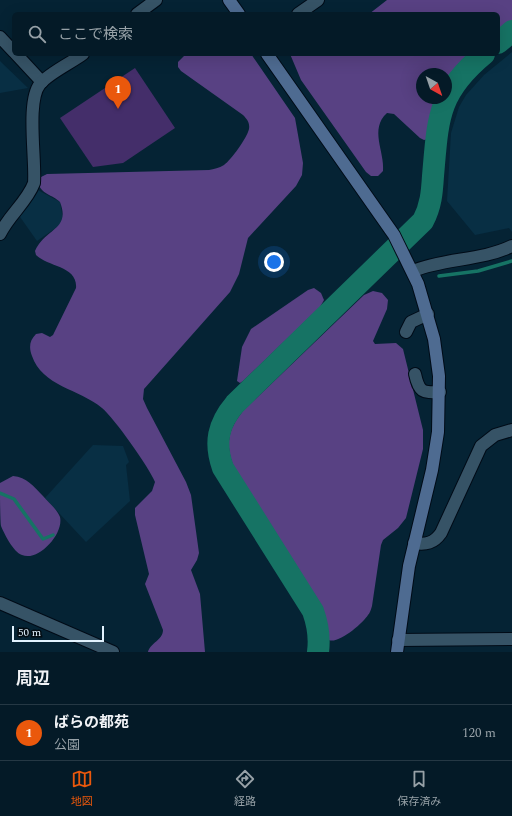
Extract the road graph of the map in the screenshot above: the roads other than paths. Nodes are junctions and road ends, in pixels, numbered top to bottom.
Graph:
1 (156, 0) edge
2 (229, 0) edge
3 (318, 0) edge
4 (140, 12) edge
5 (238, 12) edge
6 (301, 12) edge
7 (0, 37) edge
8 (12, 50) edge
9 (18, 56) edge
10 (80, 56) edge
11 (268, 56) edge
12 (42, 82) junction
13 (0, 234) edge
14 (512, 246) edge
15 (413, 271) junction
16 (428, 314) junction
17 (406, 332) dead end
18 (415, 374) dead end
19 (440, 392) junction
20 (512, 430) edge
21 (414, 543) junction
22 (0, 603) edge
23 (512, 639) edge
24 (398, 640) junction
25 (113, 652) edge
26 (397, 652) edge

1 - 4 street
2 - 5 street
3 - 6 street
7 - 8 street
9 - 12 street
10 - 12 street
11 - 15 street
12 - 13 street
14 - 15 street
15 - 16 street
16 - 17 street
16 - 19 street
18 - 19 street
19 - 21 street
20 - 21 street
21 - 24 street
22 - 25 street
23 - 24 street
24 - 26 street

